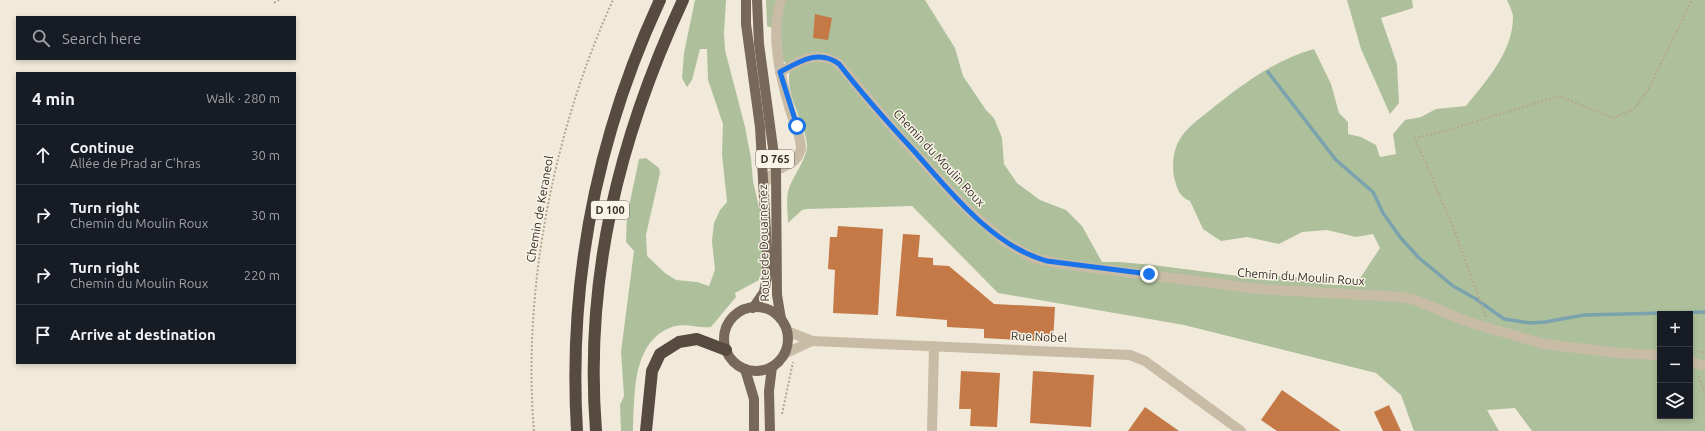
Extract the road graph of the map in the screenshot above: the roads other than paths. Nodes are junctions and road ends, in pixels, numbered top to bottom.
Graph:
1 (660, 0) edge
2 (683, 0) edge
3 (746, 0) edge
4 (757, 0) edge
5 (781, 0) edge
6 (780, 72) junction
7 (776, 170) junction
8 (763, 185) junction
9 (753, 308) junction
10 (781, 319) junction
11 (787, 331) junction
12 (812, 340) junction
13 (934, 346) junction
14 (726, 350) junction
15 (784, 354) junction
16 (1657, 355) edge
17 (1693, 362) edge
18 (1705, 366) edge
19 (772, 367) junction
20 (745, 369) junction
21 (577, 431) edge
22 (596, 431) edge
23 (646, 431) edge
24 (754, 431) edge
25 (770, 431) edge
26 (932, 431) edge
27 (1241, 431) edge

1 - 21 highway, D 100
2 - 22 highway, D 100
3 - 8 main road, Route de Douarnenez / D 765
4 - 7 main road, Route de Douarnenez / D 765
5 - 6 street
6 - 7 street
6 - 16 street, Chemin du Moulin Roux
7 - 8 street
7 - 10 main road, Route de Douarnenez / D 765
8 - 9 main road, Route de Douarnenez / D 765
9 - 10 main road
9 - 14 main road
10 - 11 main road
11 - 12 street, Rue Nobel
11 - 15 main road
12 - 13 street, Rue Nobel
12 - 15 street, Rue Nobel
13 - 26 street
13 - 27 street, Rue Nobel
14 - 20 main road
14 - 23 highway
15 - 19 main road
17 - 18 street
19 - 20 main road
19 - 25 main road
20 - 24 main road

